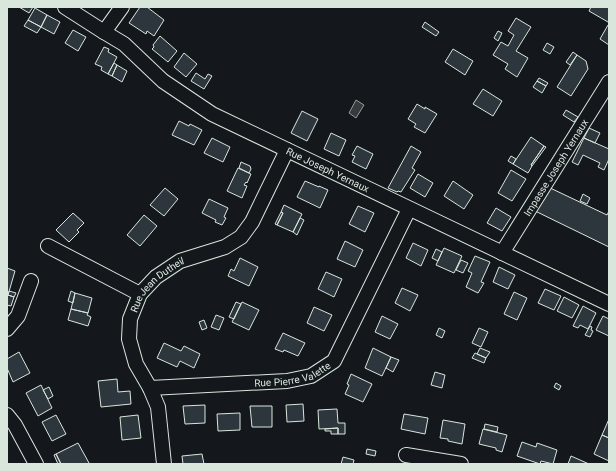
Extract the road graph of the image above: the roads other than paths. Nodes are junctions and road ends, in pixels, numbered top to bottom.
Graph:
1 (65, 7) edge
2 (122, 7) edge
3 (104, 32) junction
4 (609, 82) edge
5 (287, 150) junction
6 (409, 209) junction
7 (48, 246) dead end
8 (502, 253) junction
9 (31, 281) dead end
10 (140, 294) junction
11 (609, 304) edge
12 (7, 329) edge
13 (150, 388) junction
14 (7, 415) edge
15 (406, 455) dead end
16 (36, 464) edge
17 (164, 464) edge
18 (461, 464) edge

1 - 3 street, Rue Joseph Yernaux
2 - 3 street
3 - 5 street, Rue Joseph Yernaux
4 - 8 street, Impasse Joseph Yernaux
5 - 6 street, Rue Joseph Yernaux
5 - 10 street, Rue Jean Dutheil
6 - 8 street, Rue Joseph Yernaux
6 - 13 street, Rue Pierre Valette
7 - 10 street
8 - 11 street, Rue Joseph Yernaux
9 - 12 street
10 - 13 street, Rue Jean Dutheil
13 - 17 street, Rue Jean Dutheil
14 - 16 street
15 - 18 street

